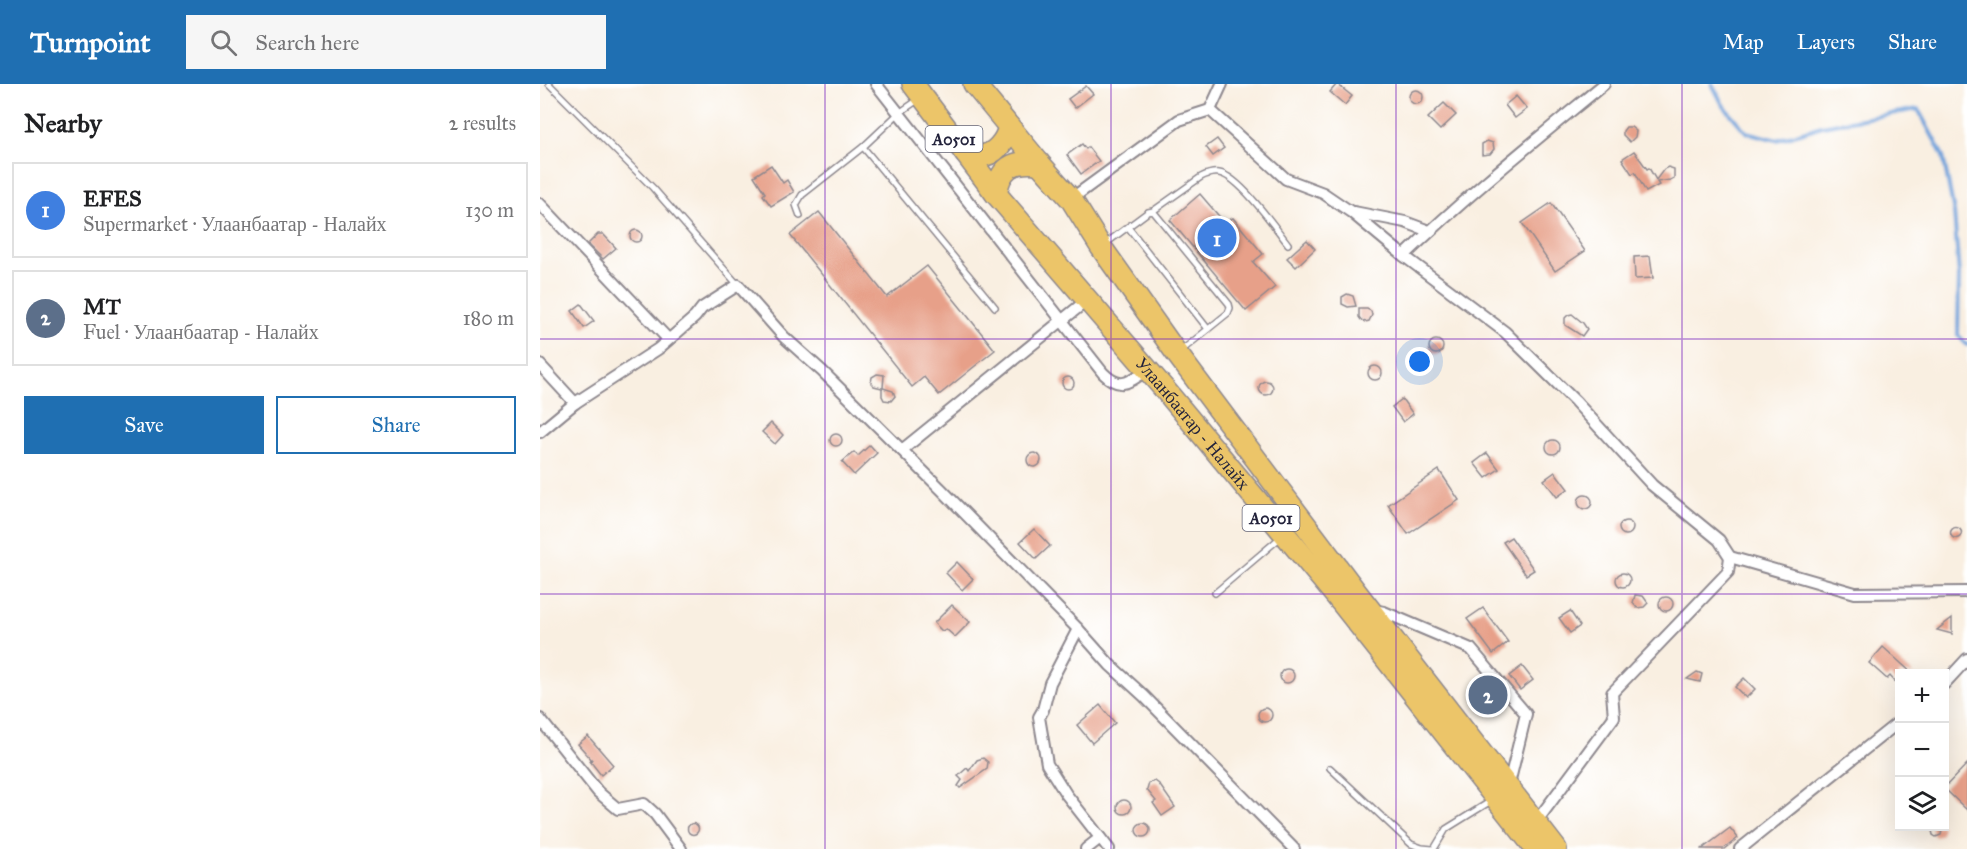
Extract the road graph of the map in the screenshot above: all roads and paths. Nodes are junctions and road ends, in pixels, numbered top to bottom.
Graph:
1 (549, 84) edge
2 (876, 84) edge
3 (974, 84) edge
4 (1222, 84) edge
5 (1604, 84) edge
6 (917, 91) edge
7 (1210, 110) junction
8 (899, 113) junction
9 (1009, 127) junction
10 (863, 147) junction
11 (965, 153) junction
12 (1039, 163) junction
13 (996, 194) junction
14 (1071, 199) junction
15 (540, 204) edge
16 (1153, 211) junction
17 (1352, 212) junction
18 (800, 216) dead end
19 (1128, 227) junction
20 (1429, 231) junction
21 (1288, 244) dead end
22 (1101, 247) junction
23 (1404, 256) junction
24 (738, 285) junction
25 (1086, 301) junction
26 (995, 307) dead end
27 (1060, 320) junction
28 (1208, 329) junction
29 (668, 339) junction
30 (1178, 354) junction
31 (540, 365) edge
32 (1147, 370) junction
33 (575, 403) junction
34 (540, 432) edge
35 (902, 450) junction
36 (1284, 534) junction
37 (1730, 557) junction
38 (1967, 592) edge
39 (1215, 593) dead end
40 (1371, 610) junction
41 (1078, 629) junction
42 (1967, 659) edge
43 (1949, 679) edge
44 (540, 718) edge
45 (1897, 723) edge
46 (1329, 768) dead end
47 (1502, 793) junction
48 (1533, 821) junction
49 (1100, 838) junction
50 (681, 849) edge
51 (1086, 849) edge
52 (1109, 849) edge
53 (1294, 849) edge
54 (1434, 849) edge
55 (1536, 849) edge
56 (1556, 849) edge
57 (1740, 849) edge

1 - 24 lane
2 - 8 street
3 - 9 highway, Улаанбаатар - Налайх / A0501
4 - 7 street
5 - 20 street
6 - 8 lane
6 - 11 highway, Улаанбаатар - Налайх / A0501
7 - 14 street
7 - 17 street
8 - 10 lane
8 - 27 street
9 - 11 highway
9 - 12 highway, Улаанбаатар - Налайх / A0501
10 - 18 lane
10 - 26 lane
11 - 13 highway, Улаанбаатар - Налайх / A0501
12 - 13 highway
12 - 14 highway, Улаанбаатар - Налайх / A0501
13 - 25 highway, Улаанбаатар - Налайх / A0501
14 - 22 highway, Улаанбаатар - Налайх / A0501
15 - 29 street
16 - 19 lane
16 - 21 lane
16 - 28 lane
17 - 20 street
17 - 23 street
19 - 22 lane
19 - 28 lane
20 - 23 street
22 - 30 highway, Улаанбаатар - Налайх / A0501
23 - 37 street
24 - 29 street
24 - 35 street
25 - 27 street
25 - 32 highway, Улаанбаатар - Налайх / A0501
27 - 32 street
27 - 35 street
28 - 30 lane
29 - 33 street
30 - 40 highway, Улаанбаатар - Налайх / A0501
31 - 33 street
32 - 36 highway, Улаанбаатар - Налайх / A0501
33 - 34 street
35 - 41 street
36 - 39 lane
36 - 47 highway, Улаанбаатар - Налайх / A0501
37 - 38 street
37 - 48 street
40 - 47 highway, Улаанбаатар - Налайх / A0501
40 - 47 street
41 - 49 street
41 - 53 street
42 - 43 street
44 - 50 street
45 - 57 street
46 - 54 lane
47 - 48 highway, Улаанбаатар - Налайх / A0501
47 - 54 lane
47 - 55 highway, Улаанбаатар - Налайх / A0501
48 - 56 highway, Улаанбаатар - Налайх / A0501
49 - 51 street
49 - 52 street

